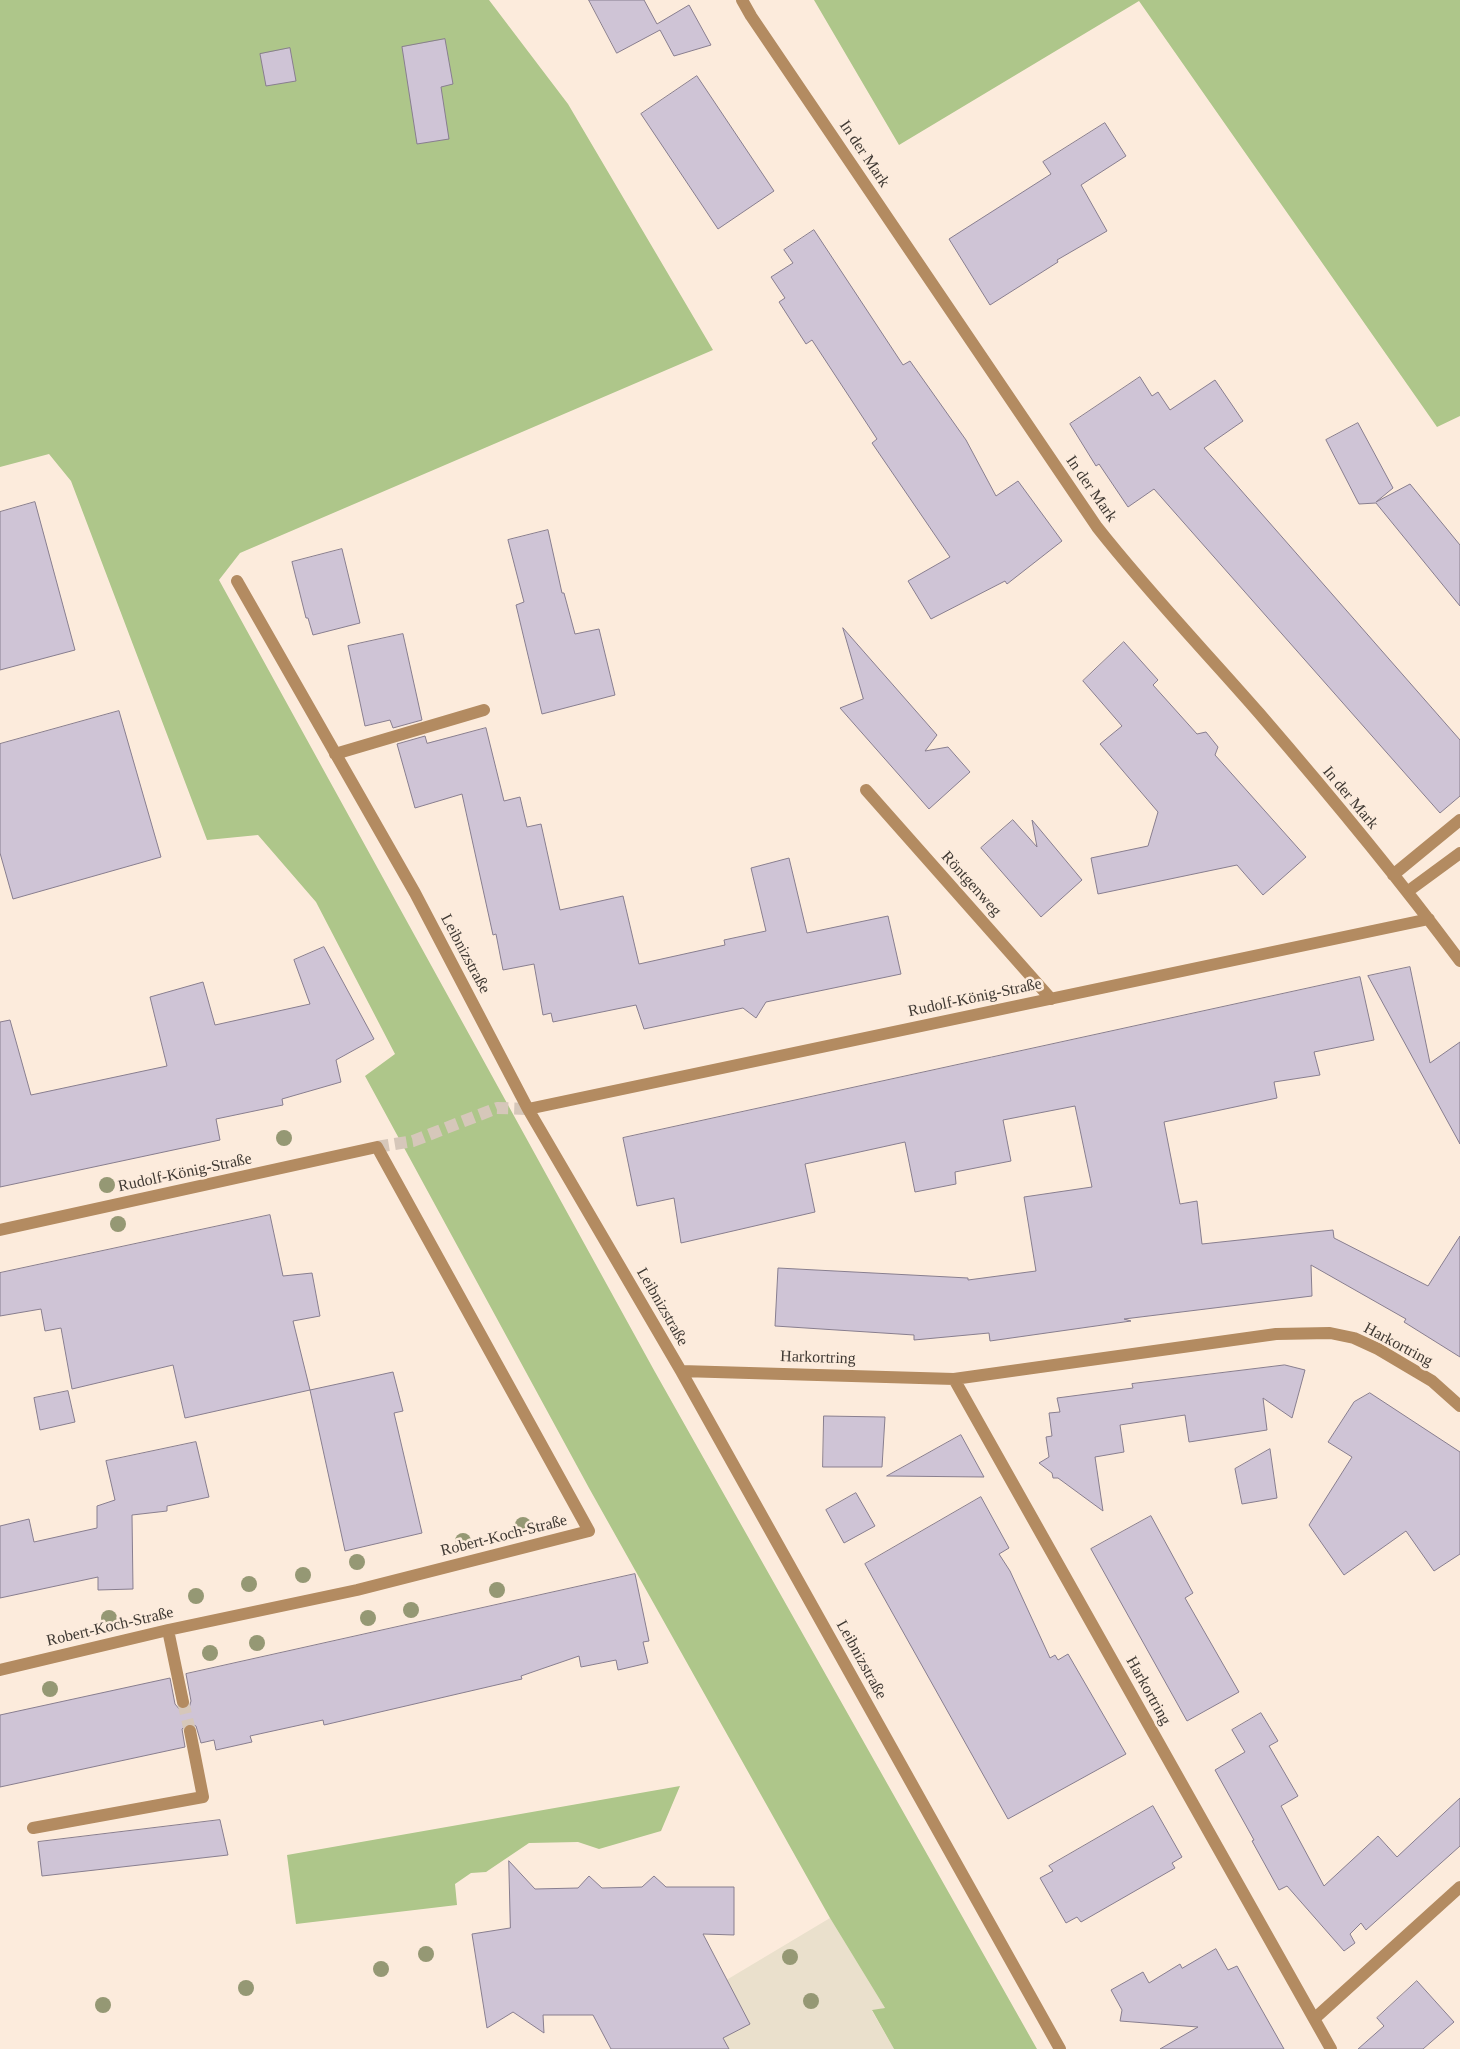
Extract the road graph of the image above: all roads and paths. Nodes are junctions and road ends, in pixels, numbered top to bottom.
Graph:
1 (742, 0) edge
2 (237, 581) dead end
3 (484, 710) dead end
4 (335, 754) junction
5 (866, 790) dead end
6 (1460, 820) edge
7 (1460, 853) edge
8 (1393, 875) junction
9 (1407, 892) junction
10 (1429, 918) junction
11 (1460, 961) edge
12 (1051, 999) junction
13 (528, 1109) junction
14 (377, 1147) joint
15 (0, 1230) edge
16 (681, 1371) junction
17 (954, 1378) junction
18 (1460, 1406) edge
19 (168, 1630) junction
20 (0, 1670) edge
21 (183, 1702) tunnel mouth
22 (190, 1731) tunnel mouth
23 (33, 1828) dead end
24 (1460, 1887) edge
25 (1314, 2019) junction
26 (1060, 2049) edge
27 (1331, 2049) edge

1 - 8 street, In der Mark
2 - 4 street, Leibnizstraße
3 - 4 street
4 - 13 street, Leibnizstraße
5 - 12 street, Röntgenweg
6 - 8 street
7 - 9 street
8 - 9 street, In der Mark
9 - 10 street, In der Mark
10 - 11 street, In der Mark
10 - 12 street, Rudolf-König-Straße
12 - 13 street, Rudolf-König-Straße
13 - 16 street, Leibnizstraße
14 - 15 street, Rudolf-König-Straße
14 - 19 street, Robert-Koch-Straße
16 - 17 street, Harkortring
16 - 26 street, Leibnizstraße
17 - 18 street, Harkortring
17 - 25 street, Harkortring
19 - 20 street, Robert-Koch-Straße
19 - 21 street
22 - 23 street
24 - 25 street
25 - 27 street, Harkortring

